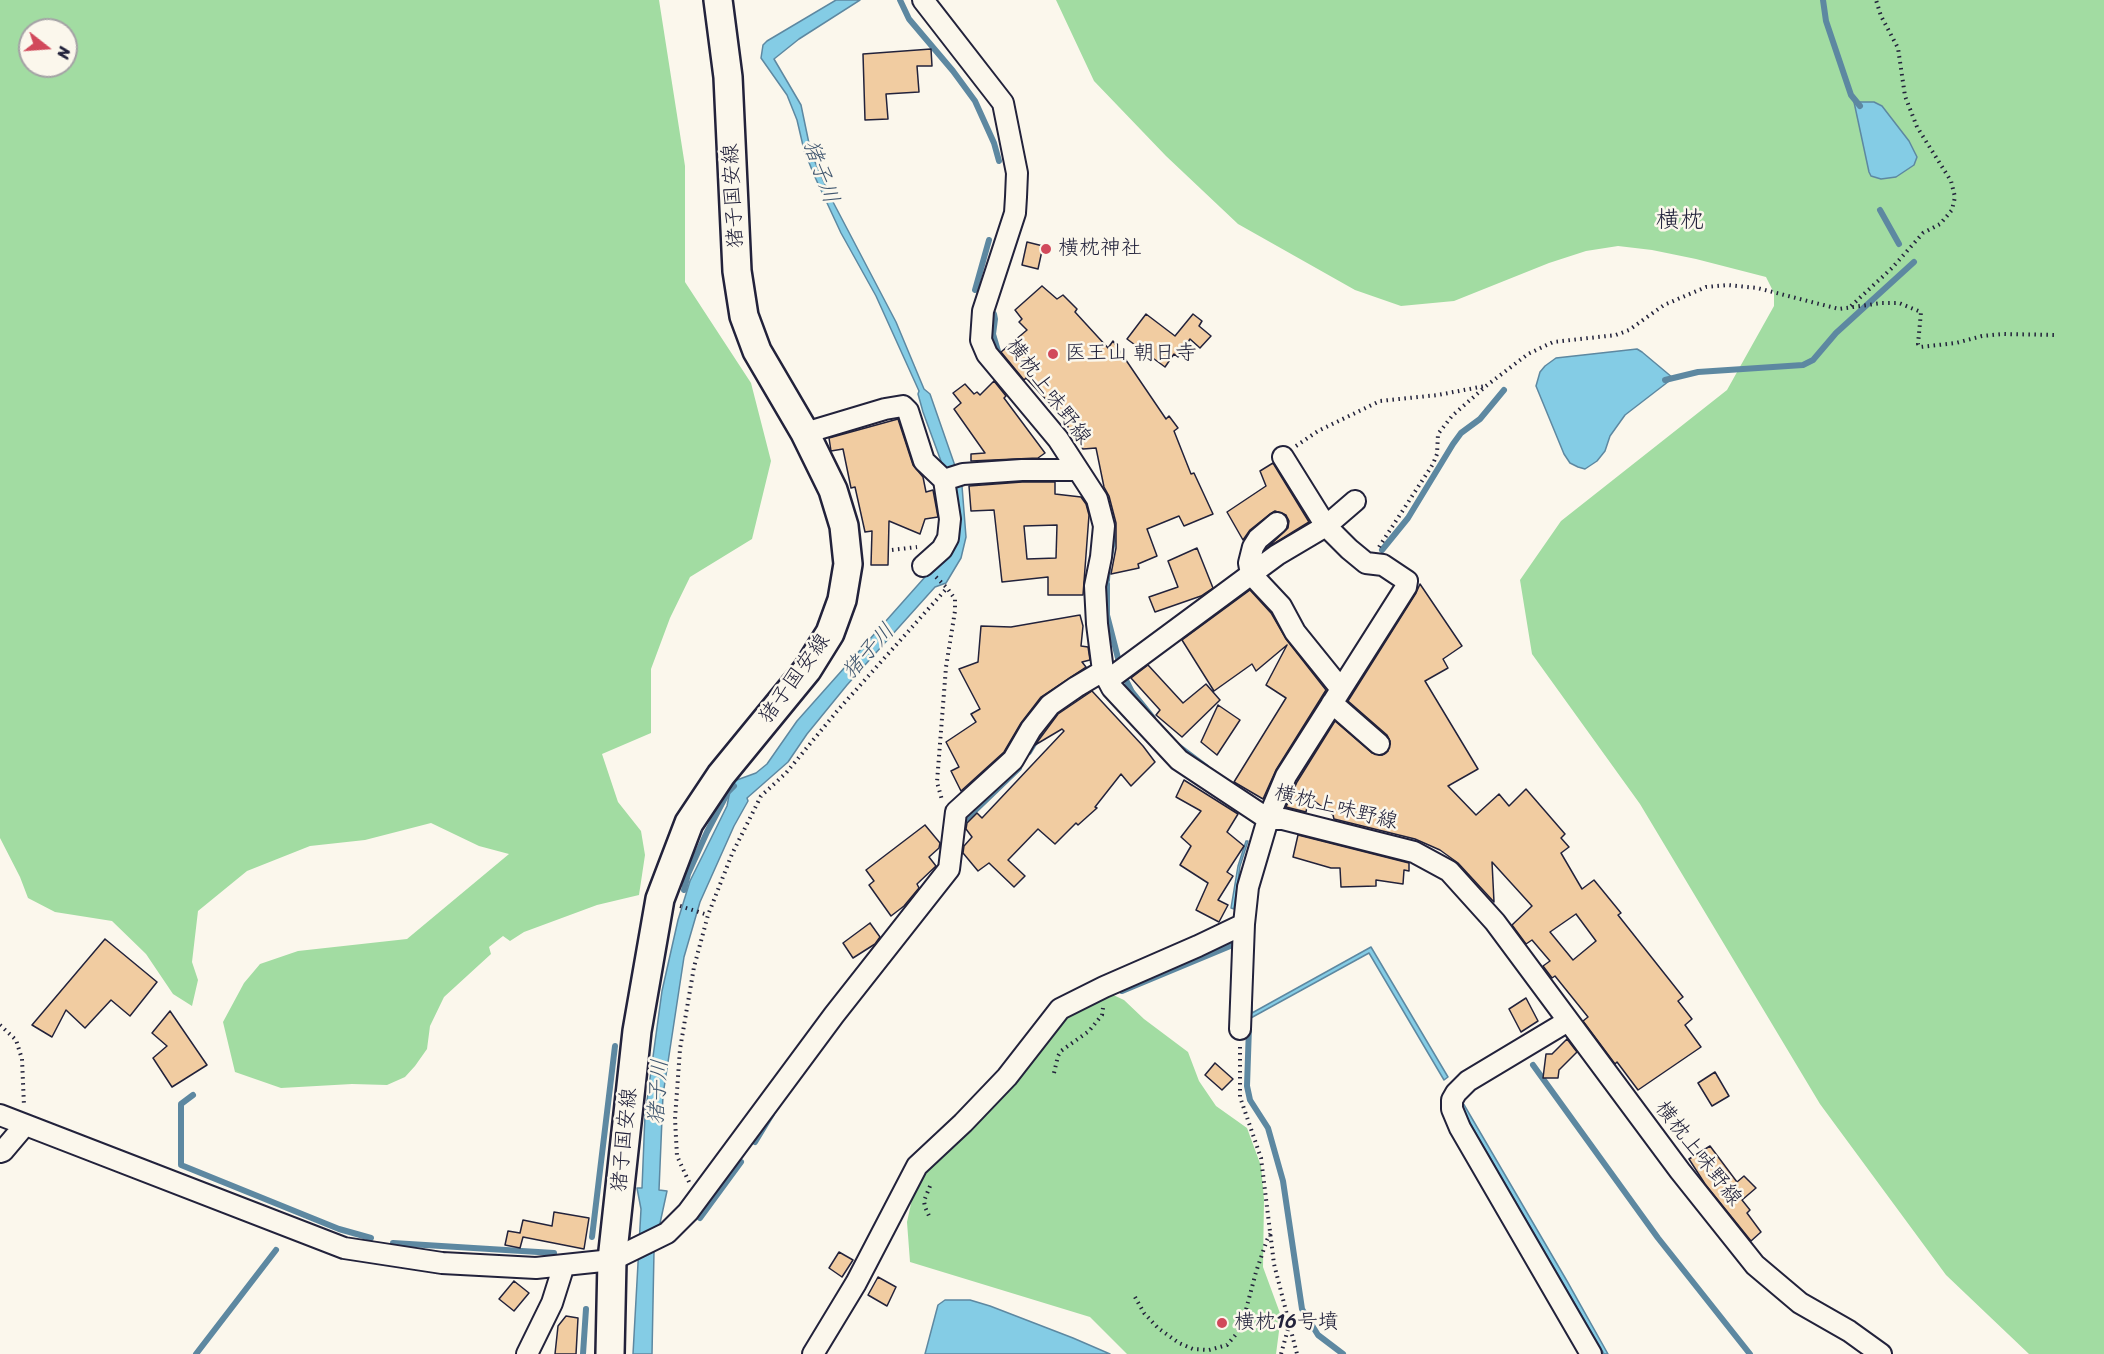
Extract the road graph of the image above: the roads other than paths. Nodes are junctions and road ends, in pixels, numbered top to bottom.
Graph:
1 (718, 0) edge
2 (923, 0) edge
3 (806, 433) junction
4 (1283, 457) road end
5 (1076, 470) junction
6 (944, 480) junction
7 (1355, 501) dead end
8 (1276, 523) dead end
9 (1326, 526) junction
10 (923, 566) road end
11 (1251, 574) junction
12 (1105, 676) junction
13 (1336, 696) junction
14 (1379, 744) dead end
15 (1268, 819) junction
16 (1244, 924) junction
17 (1568, 1021) junction
18 (1240, 1029) road end
19 (0, 1115) edge
20 (25, 1125) junction
21 (0, 1152) edge
22 (612, 1260) junction
23 (564, 1265) junction
24 (526, 1354) edge
25 (610, 1354) edge
26 (813, 1354) edge
27 (1591, 1354) edge
28 (1881, 1354) edge

1 - 3 main road, 猪子国安線
2 - 5 street, 横枕上味野線
3 - 6 street
3 - 22 main road, 猪子国安線
4 - 9 street
5 - 6 street
5 - 12 street, 横枕上味野線
6 - 10 street
7 - 9 street
8 - 11 street
9 - 11 street
9 - 13 street
11 - 12 street
11 - 13 street
12 - 15 street, 横枕上味野線
12 - 22 street
13 - 14 street
13 - 15 street
15 - 16 street
15 - 17 street, 横枕上味野線
16 - 18 street
16 - 26 street
17 - 27 street
17 - 28 street, 横枕上味野線
19 - 20 street
20 - 21 street
20 - 23 street
22 - 23 street
22 - 25 main road, 猪子国安線
23 - 24 street

